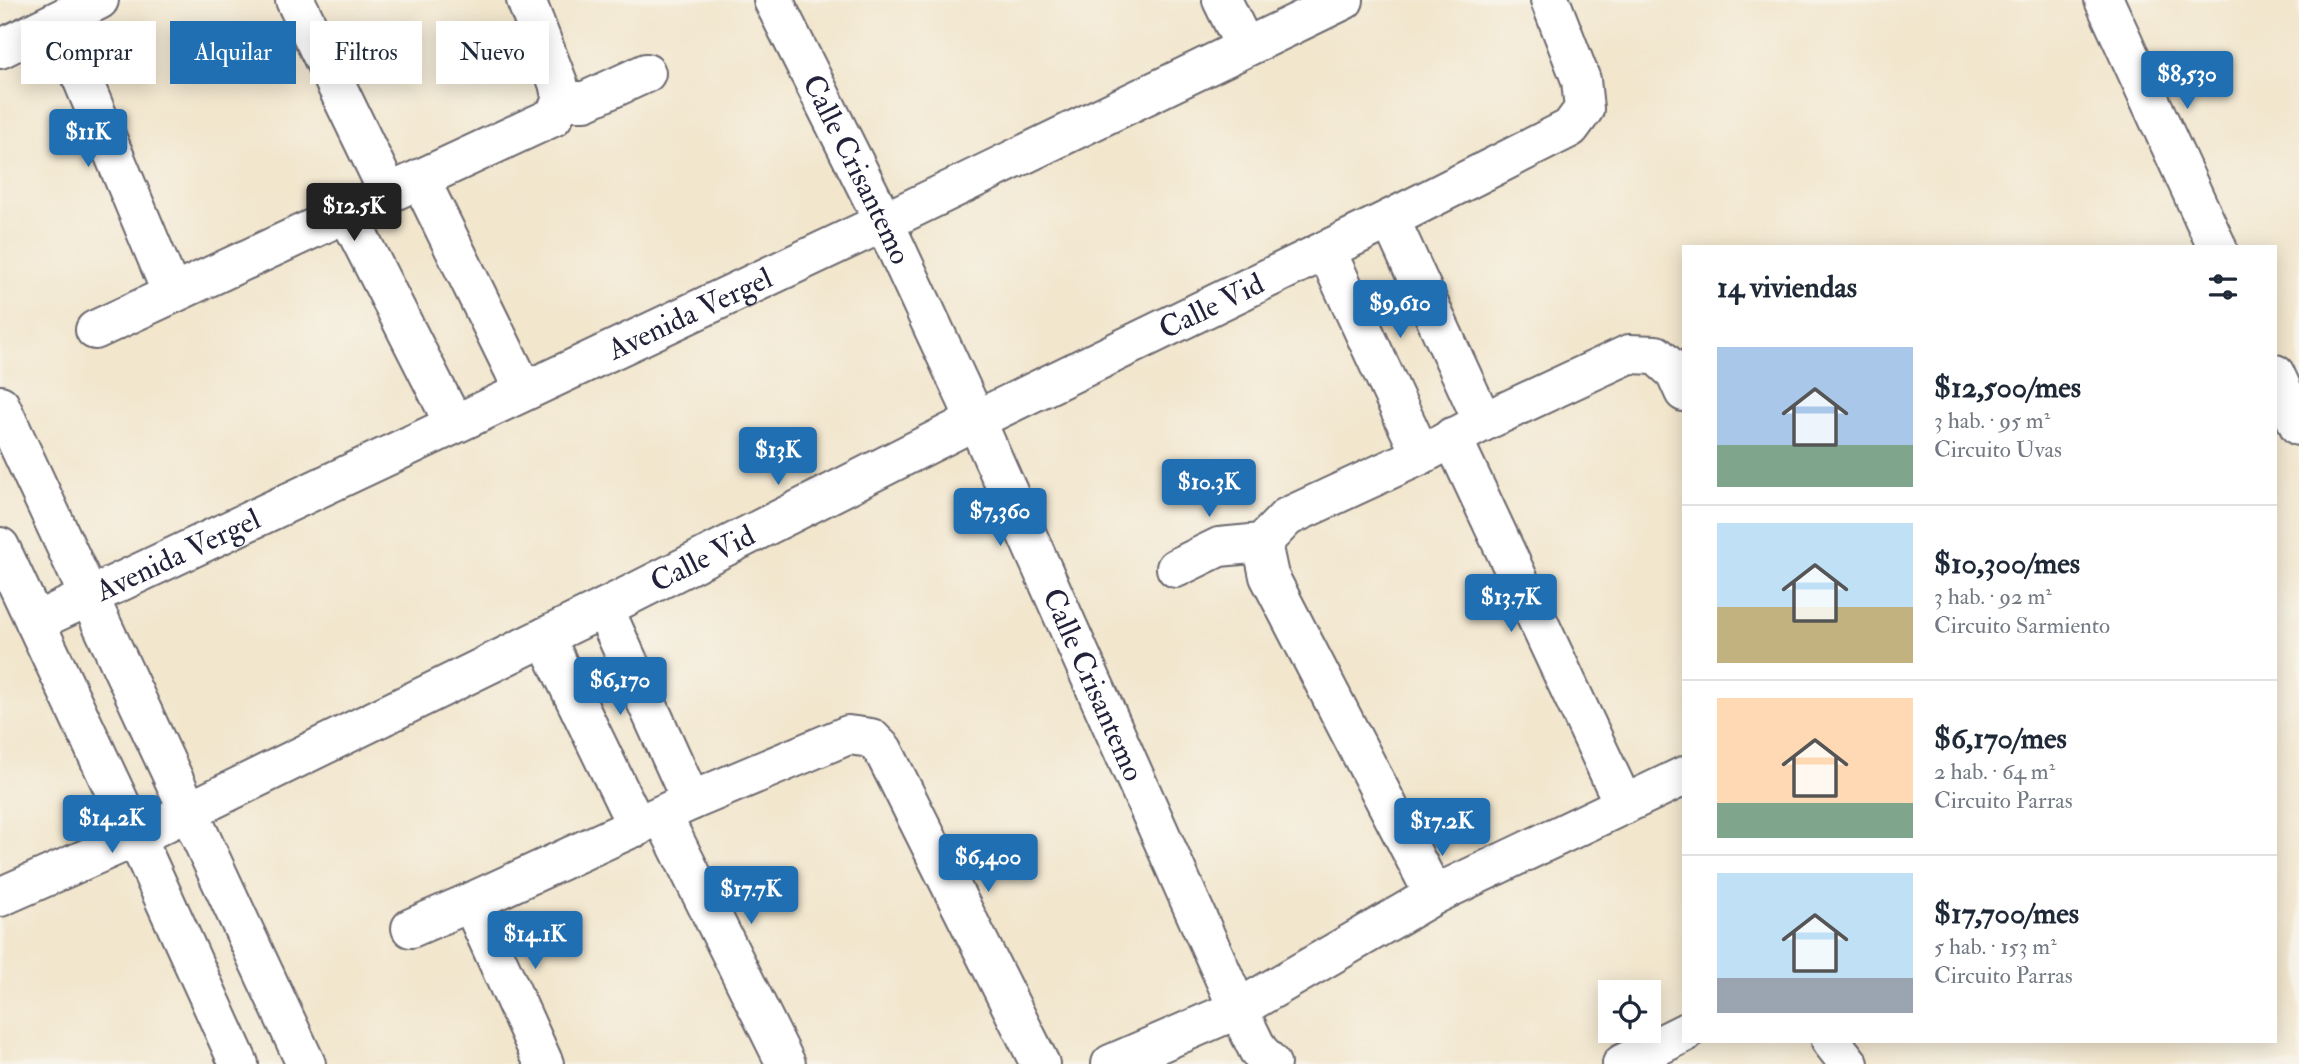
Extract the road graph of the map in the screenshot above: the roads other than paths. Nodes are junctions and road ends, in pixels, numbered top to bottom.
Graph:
1 (99, 0) edge
2 (295, 0) edge
3 (526, 0) edge
4 (773, 0) edge
5 (1222, 0) edge
6 (1550, 0) edge
7 (2104, 0) edge
8 (1321, 5) edge
9 (58, 21) edge
10 (21, 39) edge
11 (1245, 47) junction
12 (0, 49) edge
13 (646, 73) dead end
14 (84, 84) edge
15 (562, 101) junction
16 (405, 187) junction
17 (347, 213) junction
18 (1390, 219) junction
19 (884, 222) junction
20 (2216, 245) edge
21 (1326, 250) junction
22 (172, 294) junction
23 (95, 330) dead end
24 (2277, 378) edge
25 (1682, 388) edge
26 (524, 391) junction
27 (0, 405) edge
28 (976, 420) junction
29 (454, 424) junction
30 (2299, 426) edge
31 (1452, 438) junction
32 (1262, 543) junction
33 (0, 547) edge
34 (1176, 568) dead end
35 (89, 595) junction
36 (604, 608) junction
37 (35, 622) junction
38 (545, 636) junction
39 (1682, 777) edge
40 (1624, 805) junction
41 (189, 811) junction
42 (663, 814) junction
43 (136, 837) junction
44 (1434, 895) junction
45 (0, 897) edge
46 (471, 902) junction
47 (411, 928) dead end
48 (1238, 1009) junction
49 (1682, 1034) edge
50 (1832, 1043) edge
51 (239, 1064) edge
52 (306, 1064) edge
53 (544, 1064) edge
54 (786, 1064) edge
55 (1040, 1064) edge
56 (1111, 1064) edge
57 (1270, 1064) edge
58 (1622, 1064) edge
59 (1849, 1064) edge

1 - 9 street
2 - 16 street
3 - 15 street
4 - 19 street, Calle Crisantemo
5 - 11 street
6 - 18 street, Calle Vid
7 - 20 street
8 - 11 street, Avenida Vergel
10 - 12 street
11 - 19 street, Avenida Vergel
13 - 15 street
14 - 22 street
15 - 16 street
16 - 17 street
16 - 26 street
17 - 22 street
17 - 29 street
18 - 21 street, Calle Vid
18 - 31 street
19 - 26 street, Avenida Vergel
19 - 28 street, Calle Crisantemo
21 - 28 street, Calle Vid
21 - 31 street
22 - 23 street
24 - 30 street
25 - 31 street
26 - 29 street, Avenida Vergel
27 - 35 street
28 - 36 street, Calle Vid
28 - 48 street, Calle Crisantemo
29 - 35 street, Avenida Vergel
31 - 32 street
31 - 40 street
32 - 34 street
32 - 44 street
33 - 37 street
35 - 37 street, Avenida Vergel
35 - 41 street
36 - 38 street, Calle Vid
36 - 42 street
37 - 43 street
38 - 41 street, Calle Vid
38 - 42 street
39 - 40 street
40 - 44 street
41 - 43 street, Calle Vid
41 - 52 street
42 - 46 street
42 - 54 street
42 - 55 street
43 - 45 street, Calle Vid
43 - 51 street
44 - 48 street
46 - 47 street
46 - 53 street
48 - 56 street
48 - 57 street, Calle Crisantemo
49 - 58 street
50 - 59 street

